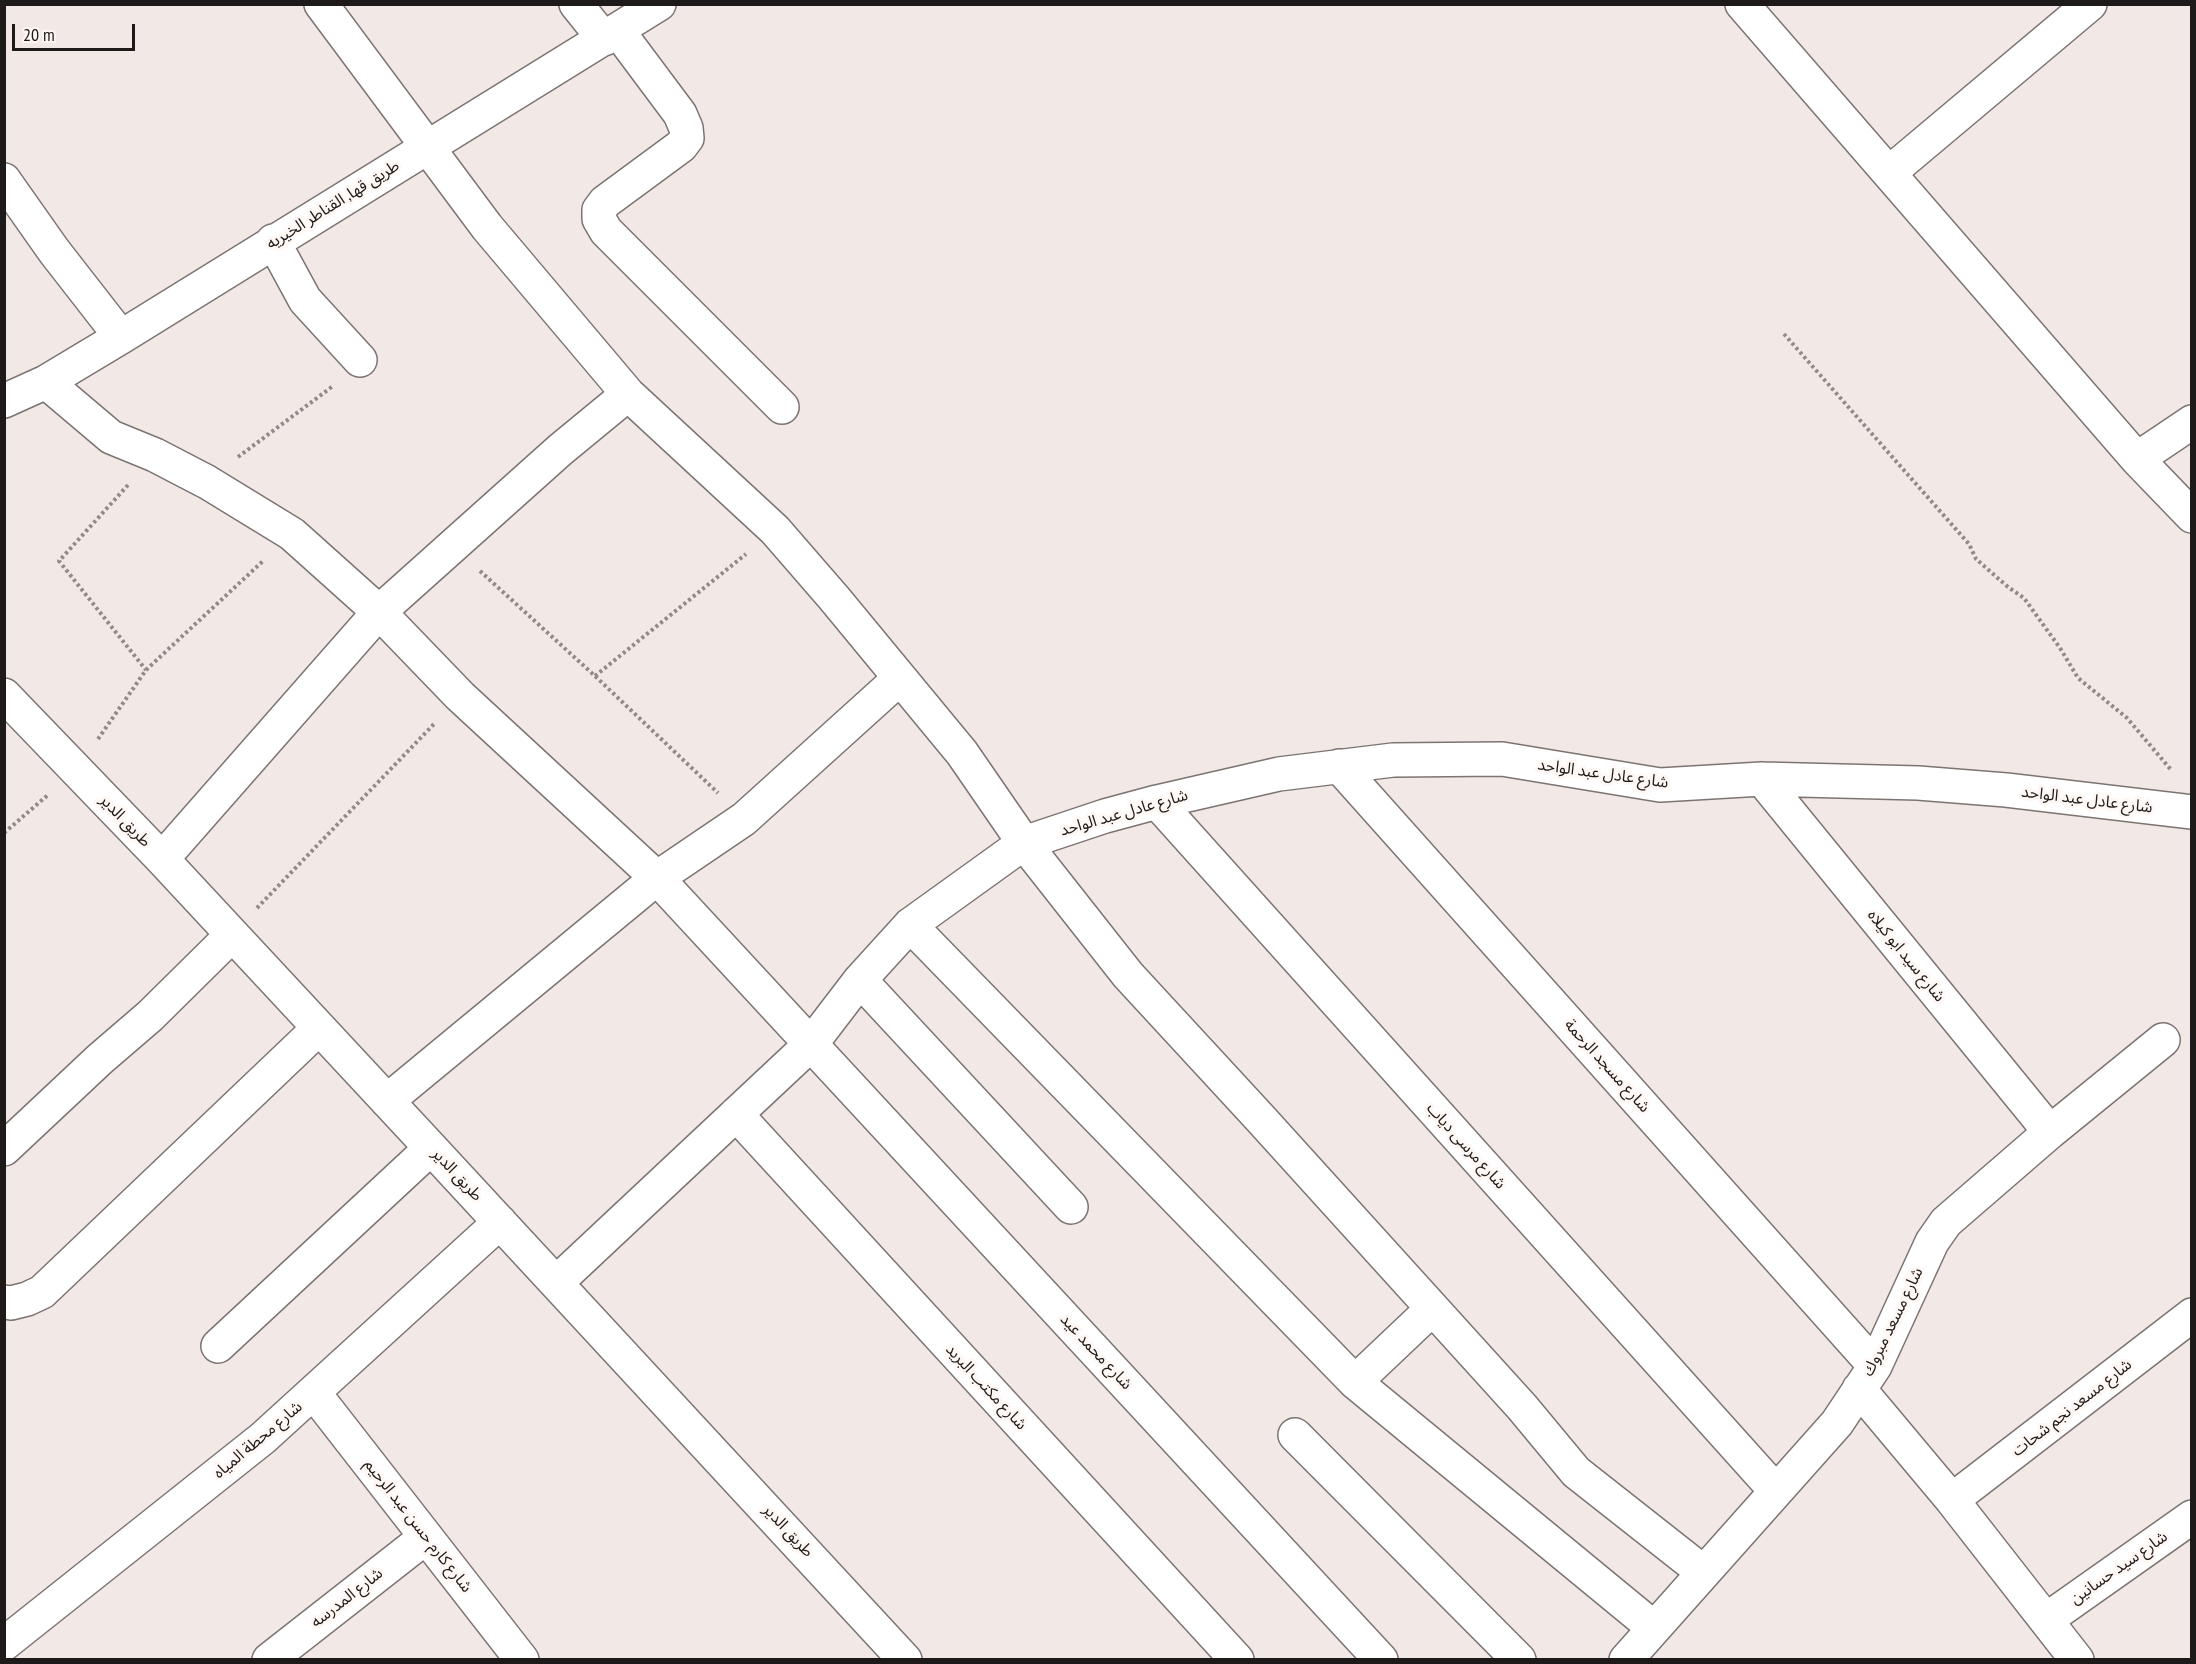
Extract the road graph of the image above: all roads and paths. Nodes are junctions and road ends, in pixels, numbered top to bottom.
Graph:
1 (321, 4) edge
2 (576, 4) edge
3 (658, 4) edge
4 (1742, 4) edge
5 (2090, 4) edge
6 (611, 35) junction
7 (428, 146) junction
8 (1889, 173) junction
9 (4, 180) edge
10 (273, 241) junction
11 (1784, 334) dead end
12 (121, 337) junction
13 (360, 360) joint
14 (46, 382) junction
15 (628, 394) junction
16 (6, 397) edge
17 (782, 407) dead end
18 (2192, 422) edge
19 (155, 455) junction
20 (2136, 459) junction
21 (207, 482) junction
22 (2192, 516) edge
23 (775, 530) junction
24 (292, 534) junction
25 (452, 545) junction
26 (379, 612) junction
27 (146, 670) junction
28 (595, 676) junction
29 (900, 678) junction
30 (4, 695) edge
31 (460, 696) junction
32 (1339, 766) junction
33 (76, 770) junction
34 (2177, 778) dead end
35 (1762, 779) junction
36 (1157, 802) junction
37 (2192, 812) edge
38 (744, 819) junction
39 (4, 833) edge
40 (1024, 843) junction
41 (162, 859) junction
42 (657, 878) junction
43 (910, 926) junction
44 (232, 935) junction
45 (860, 980) junction
46 (319, 1028) junction
47 (2163, 1040) dead end
48 (811, 1044) junction
49 (387, 1101) junction
50 (736, 1114) junction
51 (2050, 1132) junction
52 (431, 1148) junction
53 (4, 1149) edge
54 (1071, 1207) dead end
55 (500, 1222) junction
56 (557, 1282) junction
57 (4, 1302) edge
58 (1431, 1310) junction
59 (2192, 1315) edge
60 (218, 1346) dead end
61 (1867, 1378) junction
62 (1355, 1382) junction
63 (314, 1393) junction
64 (1295, 1436) dead end
65 (1775, 1490) junction
66 (1952, 1500) junction
67 (2192, 1517) edge
68 (426, 1537) junction
69 (1703, 1572) junction
70 (2046, 1620) junction
71 (1654, 1628) junction
72 (4, 1644) edge
73 (269, 1659) edge
74 (522, 1659) edge
75 (905, 1659) edge
76 (1236, 1659) edge
77 (1381, 1659) edge
78 (1519, 1659) edge
79 (1626, 1659) edge
80 (2078, 1659) edge

1 - 7 street
2 - 6 street
3 - 6 street, طريق قها, القناطر الخيريه
4 - 8 street
5 - 8 street
6 - 7 street, طريق قها, القناطر الخيريه
6 - 17 street
7 - 10 street, طريق قها, القناطر الخيريه
7 - 15 street
8 - 20 street
9 - 12 street
10 - 12 street, طريق قها, القناطر الخيريه
10 - 13 street
11 - 34 path
12 - 14 street, طريق قها, القناطر الخيريه
13 - 21 path
14 - 16 street, طريق قها, القناطر الخيريه
14 - 19 street, شارع محمد عيد
15 - 23 street
15 - 25 street
18 - 20 street
19 - 21 street, شارع محمد عيد
19 - 27 path
20 - 22 street
21 - 24 street, شارع محمد عيد
23 - 28 path
23 - 29 street
24 - 26 street, شارع محمد عيد
24 - 27 path
25 - 26 street
25 - 28 path
26 - 31 street, شارع محمد عيد
26 - 41 street
27 - 33 path
28 - 38 path
29 - 38 street
29 - 40 street
30 - 33 street, طريق الدير
31 - 42 street, شارع محمد عيد
31 - 44 path
32 - 35 street, شارع عادل عبد الواحد
32 - 36 street, شارع عادل عبد الواحد
32 - 61 street, شارع مسجد الرحمة
33 - 39 path
33 - 41 street, طريق الدير
35 - 37 street, شارع عادل عبد الواحد
35 - 51 street, شارع سيد ابو كيلاه
36 - 40 street, شارع عادل عبد الواحد
36 - 65 street, شارع مرسى دياب
38 - 42 street
40 - 43 street, شارع عادل عبد الواحد
40 - 58 street
41 - 44 street, طريق الدير
42 - 48 street, شارع محمد عيد
42 - 49 street
43 - 45 street, شارع عادل عبد الواحد
43 - 62 street
44 - 46 street, طريق الدير
44 - 53 street
45 - 48 street, شارع عادل عبد الواحد
45 - 54 street
46 - 49 street, طريق الدير
46 - 57 street
47 - 51 street, شارع مسعد مبروك
48 - 50 street, شارع عادل عبد الواحد
48 - 77 street, شارع محمد عيد
49 - 52 street, طريق الدير
50 - 56 street, شارع عادل عبد الواحد
50 - 76 street, شارع مكتب البريد
51 - 61 street, شارع مسعد مبروك
52 - 55 street, طريق الدير
52 - 60 street
55 - 56 street, طريق الدير
55 - 63 street, شارع محطة المياه
56 - 75 street, طريق الدير
58 - 62 street
58 - 69 street
59 - 66 street, شارع مسعد نجم شحات
61 - 65 street, شارع مسعد مبروك
61 - 66 street, شارع مسجد الرحمة
62 - 71 street
63 - 68 street, شارع كارم حسن عبد الرحيم
63 - 72 street, شارع محطة المياه
64 - 78 street
65 - 69 street, شارع مسعد مبروك
66 - 70 street, شارع مسجد الرحمة
67 - 70 street, شارع سيد حسانين
68 - 73 street, شارع المدرسه
68 - 74 street, شارع كارم حسن عبد الرحيم
69 - 71 street, شارع مسعد مبروك
70 - 80 street, شارع مسجد الرحمة
71 - 79 street, شارع مسعد مبروك

